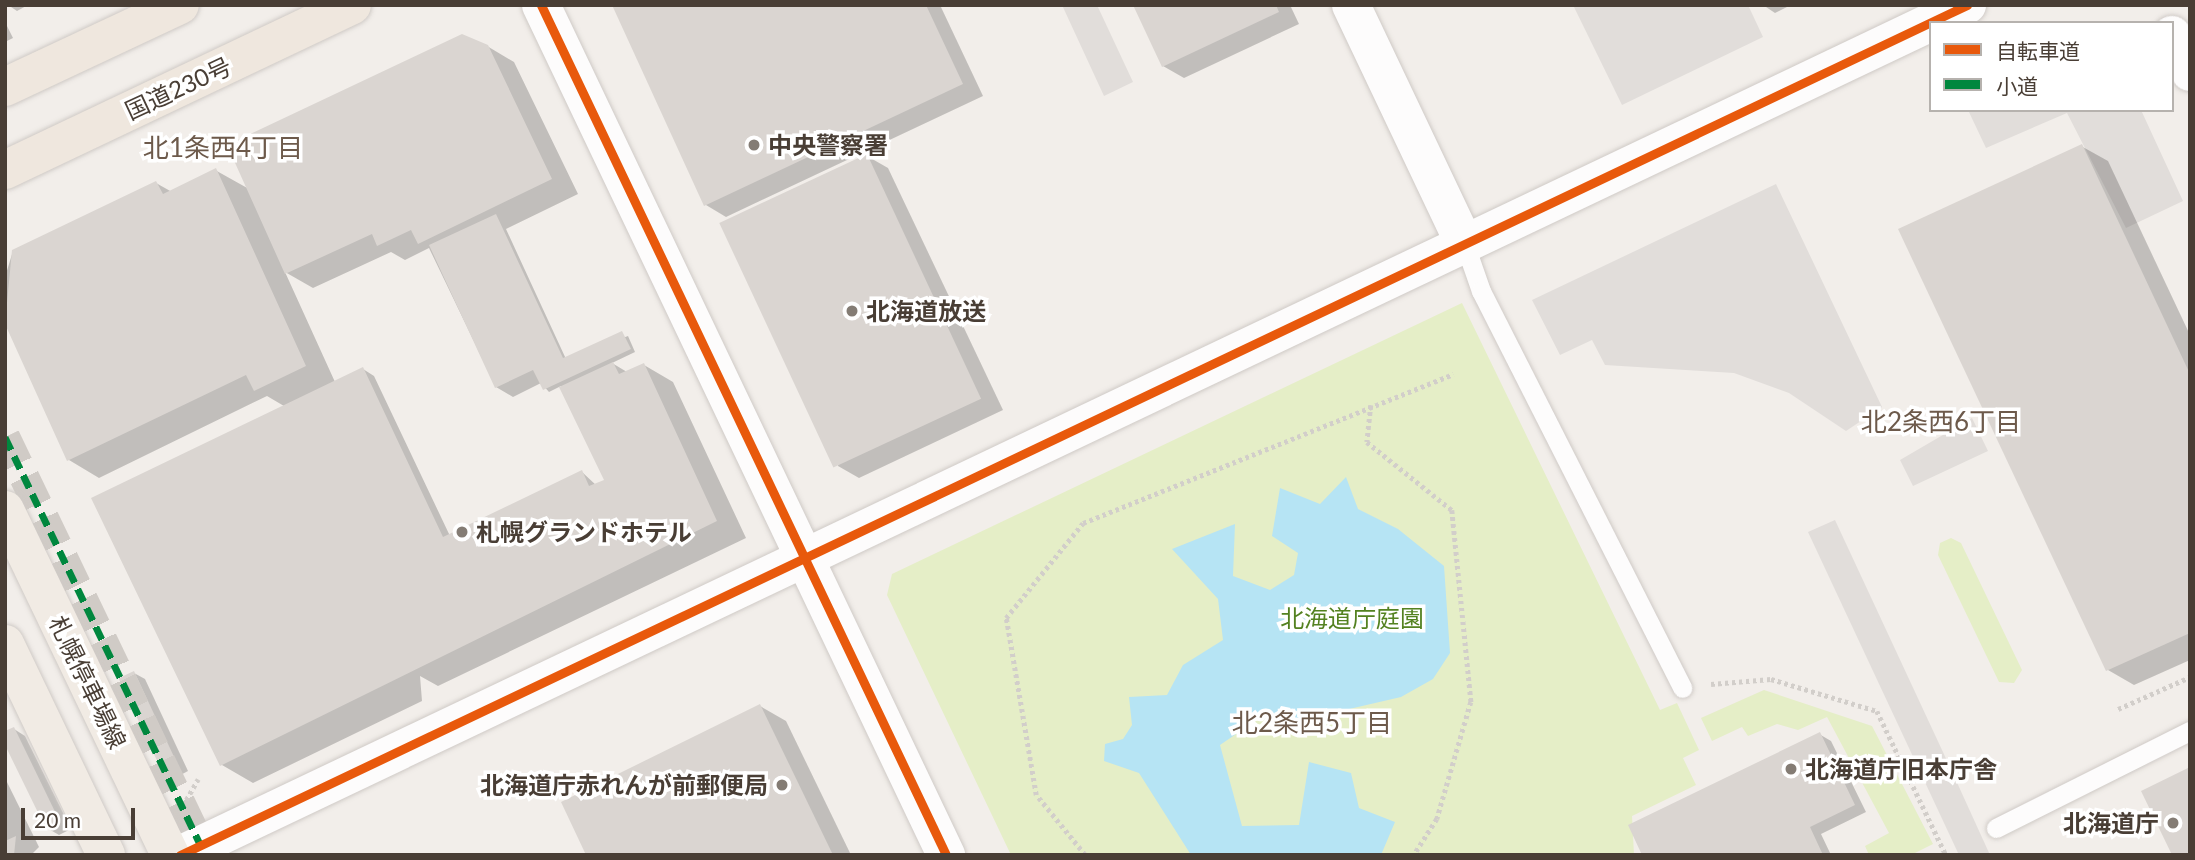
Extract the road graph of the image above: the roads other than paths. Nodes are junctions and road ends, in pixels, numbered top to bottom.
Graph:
1 (180, 5) edge
2 (352, 5) edge
3 (541, 5) edge
4 (1351, 5) edge
5 (1967, 5) edge
6 (2158, 5) edge
7 (1934, 21) edge
8 (2165, 21) edge
9 (1929, 23) edge
10 (2174, 39) edge
11 (2190, 72) edge
12 (5, 87) edge
13 (5, 170) edge
14 (1465, 245) junction
15 (5, 510) edge
16 (805, 558) junction
17 (5, 644) edge
18 (1682, 688) road end
19 (2190, 731) edge
20 (1996, 828) dead end
21 (106, 855) edge
22 (170, 855) edge
23 (180, 855) edge
24 (946, 855) edge

1 - 12 highway
2 - 13 highway, 国道230号
3 - 16 street
4 - 14 street
5 - 7 street
6 - 8 street
9 - 14 street
10 - 11 street
14 - 16 street
14 - 18 lane
15 - 22 main road, 札幌停車場線
16 - 23 street
16 - 24 street
17 - 21 main road
19 - 20 lane

